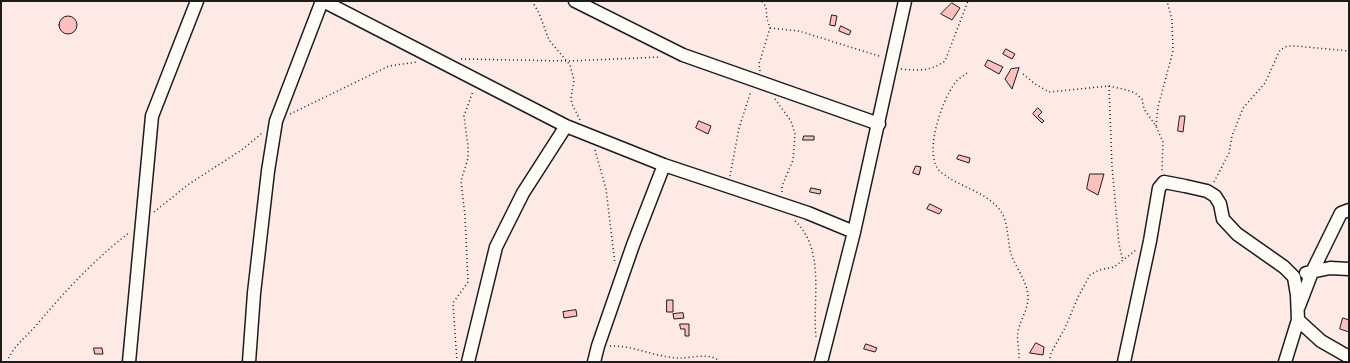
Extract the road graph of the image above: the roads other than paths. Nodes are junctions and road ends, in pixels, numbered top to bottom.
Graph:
1 (323, 1) edge
2 (575, 1) edge
3 (905, 1) edge
4 (195, 2) edge
5 (878, 124) junction
6 (566, 126) junction
7 (664, 165) junction
8 (1349, 210) edge
9 (854, 232) junction
10 (1349, 269) edge
11 (1312, 272) junction
12 (1294, 277) junction
13 (1298, 315) junction
14 (1349, 357) edge
15 (129, 362) edge
16 (249, 362) edge
17 (468, 362) edge
18 (594, 362) edge
19 (820, 362) edge
20 (1124, 362) edge
21 (1285, 362) edge

1 - 6 street
1 - 16 street
2 - 5 street
3 - 5 street
4 - 15 street
5 - 9 street
6 - 7 street
6 - 17 street
7 - 9 street
7 - 18 street
8 - 11 street
9 - 19 street
10 - 11 street
11 - 12 street
11 - 13 street
12 - 13 street
12 - 20 street
13 - 14 street
13 - 21 street

